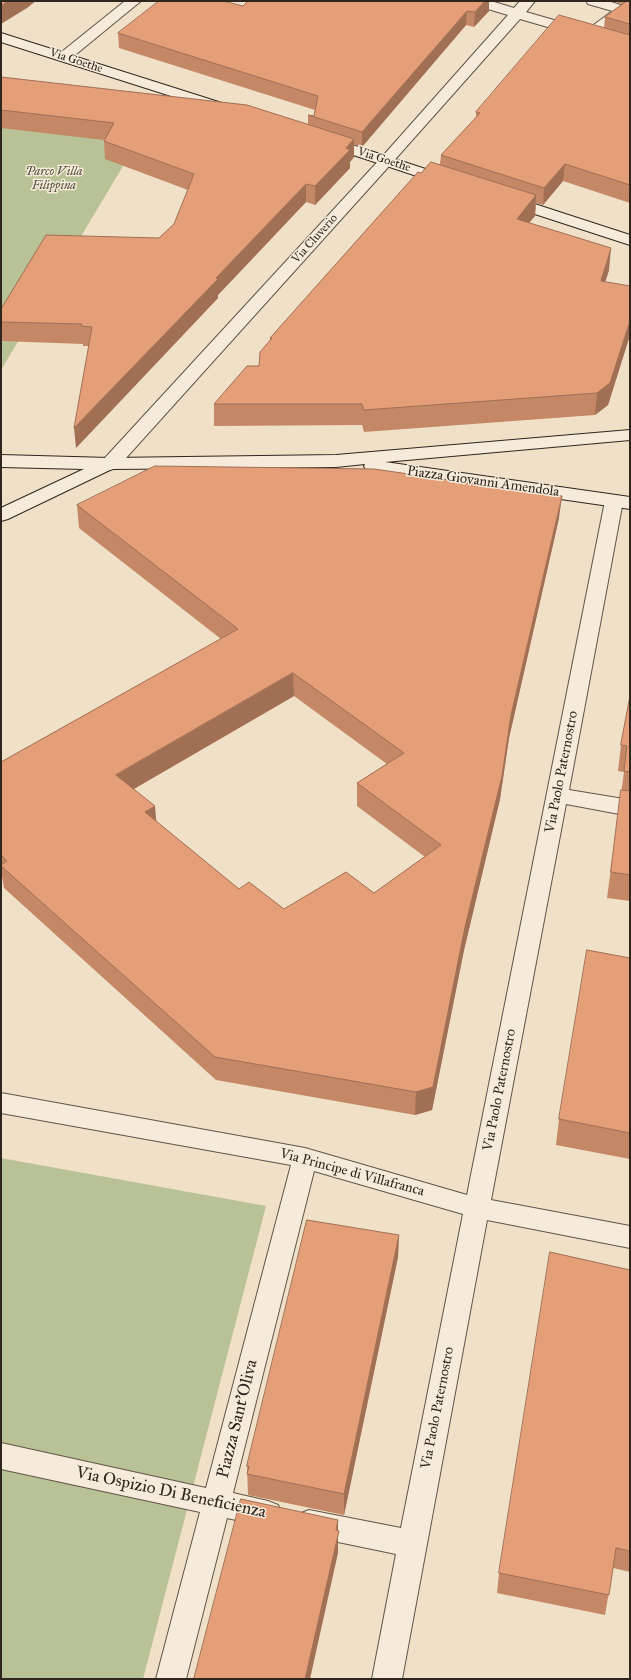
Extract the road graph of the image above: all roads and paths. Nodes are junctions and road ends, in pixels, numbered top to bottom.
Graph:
1 (134, 1) edge
2 (476, 1) edge
3 (528, 1) edge
4 (593, 1) edge
5 (627, 11) edge
6 (518, 13) junction
7 (589, 35) junction
8 (1, 37) edge
9 (630, 47) edge
10 (64, 57) junction
11 (236, 113) edge
12 (311, 137) edge
13 (386, 161) junction
14 (468, 187) edge
15 (490, 195) edge
16 (630, 240) edge
17 (630, 434) edge
18 (1, 461) edge
19 (336, 461) junction
20 (110, 464) junction
21 (622, 502) edge
22 (1, 515) edge
23 (557, 795) junction
24 (630, 808) edge
25 (1, 1103) edge
26 (305, 1158) junction
27 (477, 1208) junction
28 (630, 1237) edge
29 (1, 1456) edge
30 (217, 1503) junction
31 (412, 1544) junction
32 (171, 1679) edge
33 (387, 1679) edge

1 - 10 street
2 - 6 street
3 - 6 street, Via Cluverio
4 - 5 street
5 - 7 street
6 - 7 street
6 - 13 street, Via Cluverio
7 - 9 street
8 - 10 street, Via Goethe
10 - 11 street, Via Goethe
12 - 13 street, Via Goethe
13 - 14 street, Via Goethe
13 - 20 street, Via Cluverio
15 - 16 street
17 - 19 street, Piazza Giovanni Amendola
18 - 20 street, Piazza Giovanni Amendola
19 - 20 street, Piazza Giovanni Amendola
19 - 21 street, Piazza Giovanni Amendola
20 - 22 street
21 - 23 street, Via Paolo Paternostro
23 - 24 street
23 - 27 street, Via Paolo Paternostro
25 - 26 street, Via Principe di Villafranca
26 - 27 street, Via Principe di Villafranca
26 - 30 street, Piazza Sant'Oliva
27 - 28 street, Via Principe di Villafranca
27 - 31 street, Via Paolo Paternostro
29 - 30 street, Via Ospizio Di Beneficienza
30 - 31 street, Via Ospizio Di Beneficienza
30 - 32 street, Piazza Sant'Oliva
31 - 33 street, Via Paolo Paternostro

